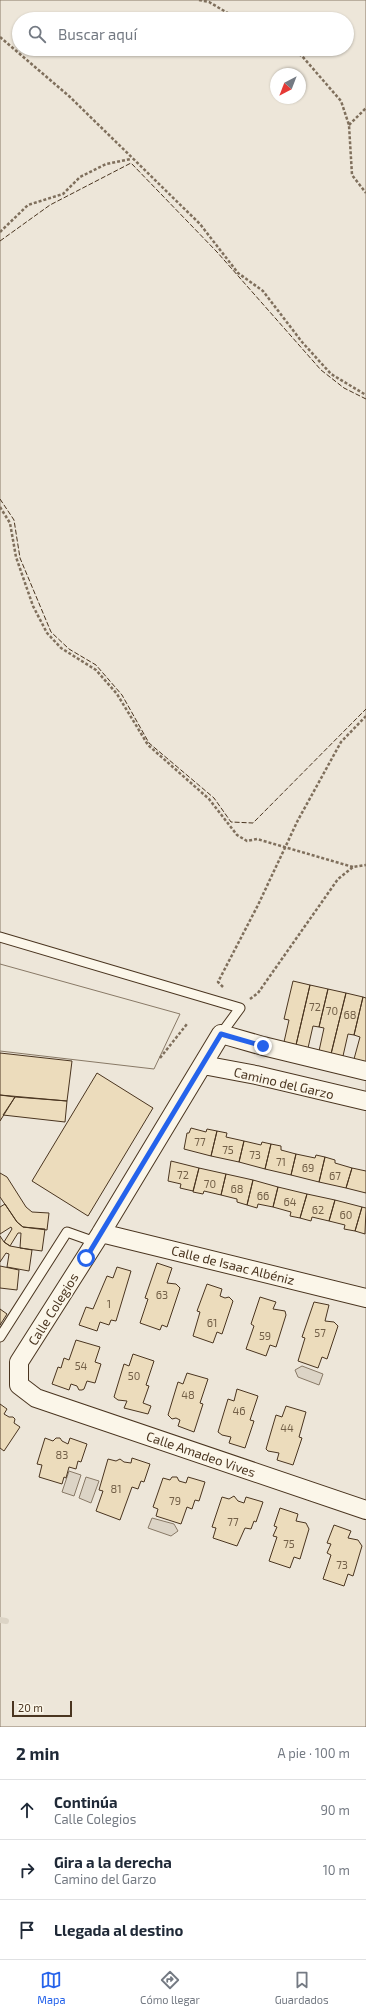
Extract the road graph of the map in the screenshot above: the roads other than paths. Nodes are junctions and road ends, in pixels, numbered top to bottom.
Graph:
1 (0, 937) edge
2 (221, 1034) junction
3 (203, 1065) junction
4 (366, 1071) edge
5 (366, 1101) edge
6 (98, 1238) junction
7 (366, 1298) edge
8 (0, 1337) edge
9 (36, 1398) joint
10 (366, 1510) edge

1 - 2 lane
2 - 3 street, Calle Colegios
2 - 4 street
3 - 5 street, Camino del Garzo
3 - 6 street, Calle Colegios
6 - 7 street, Calle de Isaac Albéniz
6 - 8 lane
6 - 9 street, Calle Colegios
9 - 10 street, Calle Amadeo Vives

